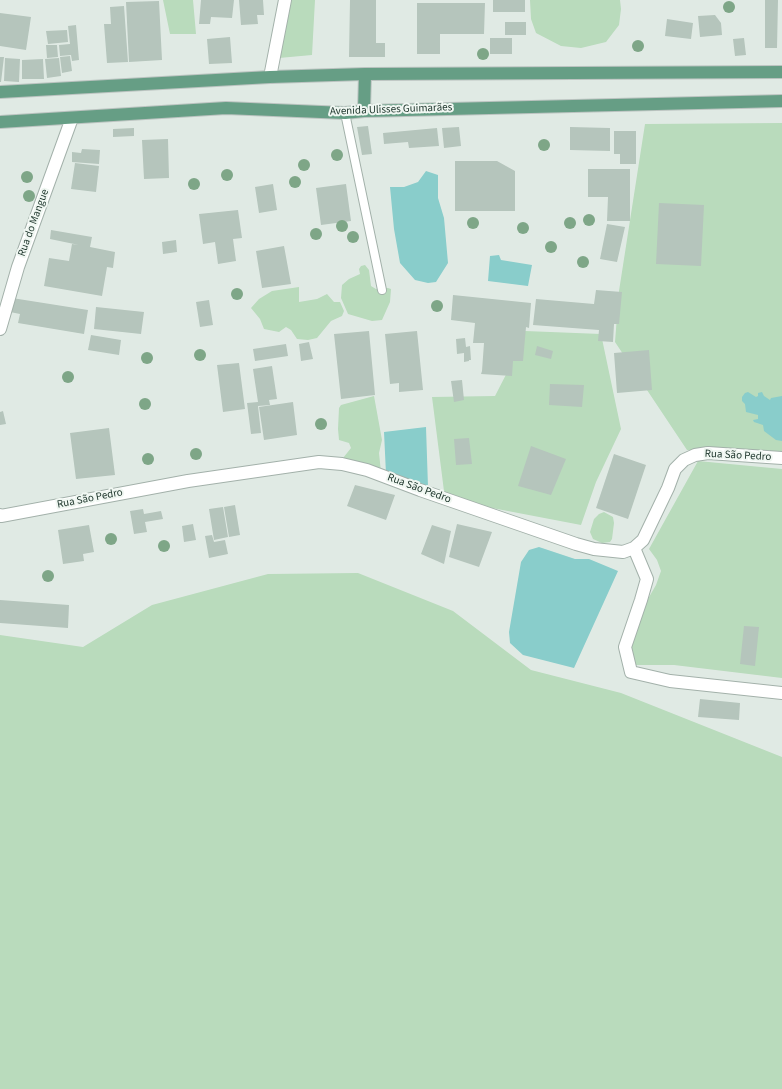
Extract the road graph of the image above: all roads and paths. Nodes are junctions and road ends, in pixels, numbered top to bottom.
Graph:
1 (285, 0) edge
2 (782, 72) edge
3 (365, 74) junction
4 (270, 77) junction
5 (0, 92) edge
6 (782, 101) edge
7 (364, 111) junction
8 (345, 113) junction
9 (72, 118) junction
10 (0, 122) edge
11 (382, 290) dead end
12 (0, 329) edge
13 (782, 458) edge
14 (0, 515) edge
15 (634, 548) junction
16 (782, 693) edge

1 - 4 street
2 - 3 main road
3 - 4 main road
3 - 7 main road
4 - 5 main road
6 - 7 main road, Avenida Ulisses Guimarães
7 - 8 main road, Avenida Ulisses Guimarães
8 - 9 main road, Avenida Ulisses Guimarães
8 - 11 lane
9 - 10 main road, Avenida Ulisses Guimarães
9 - 12 street, Rua do Mangue
13 - 15 street, Rua São Pedro
14 - 15 street, Rua São Pedro
15 - 16 street

